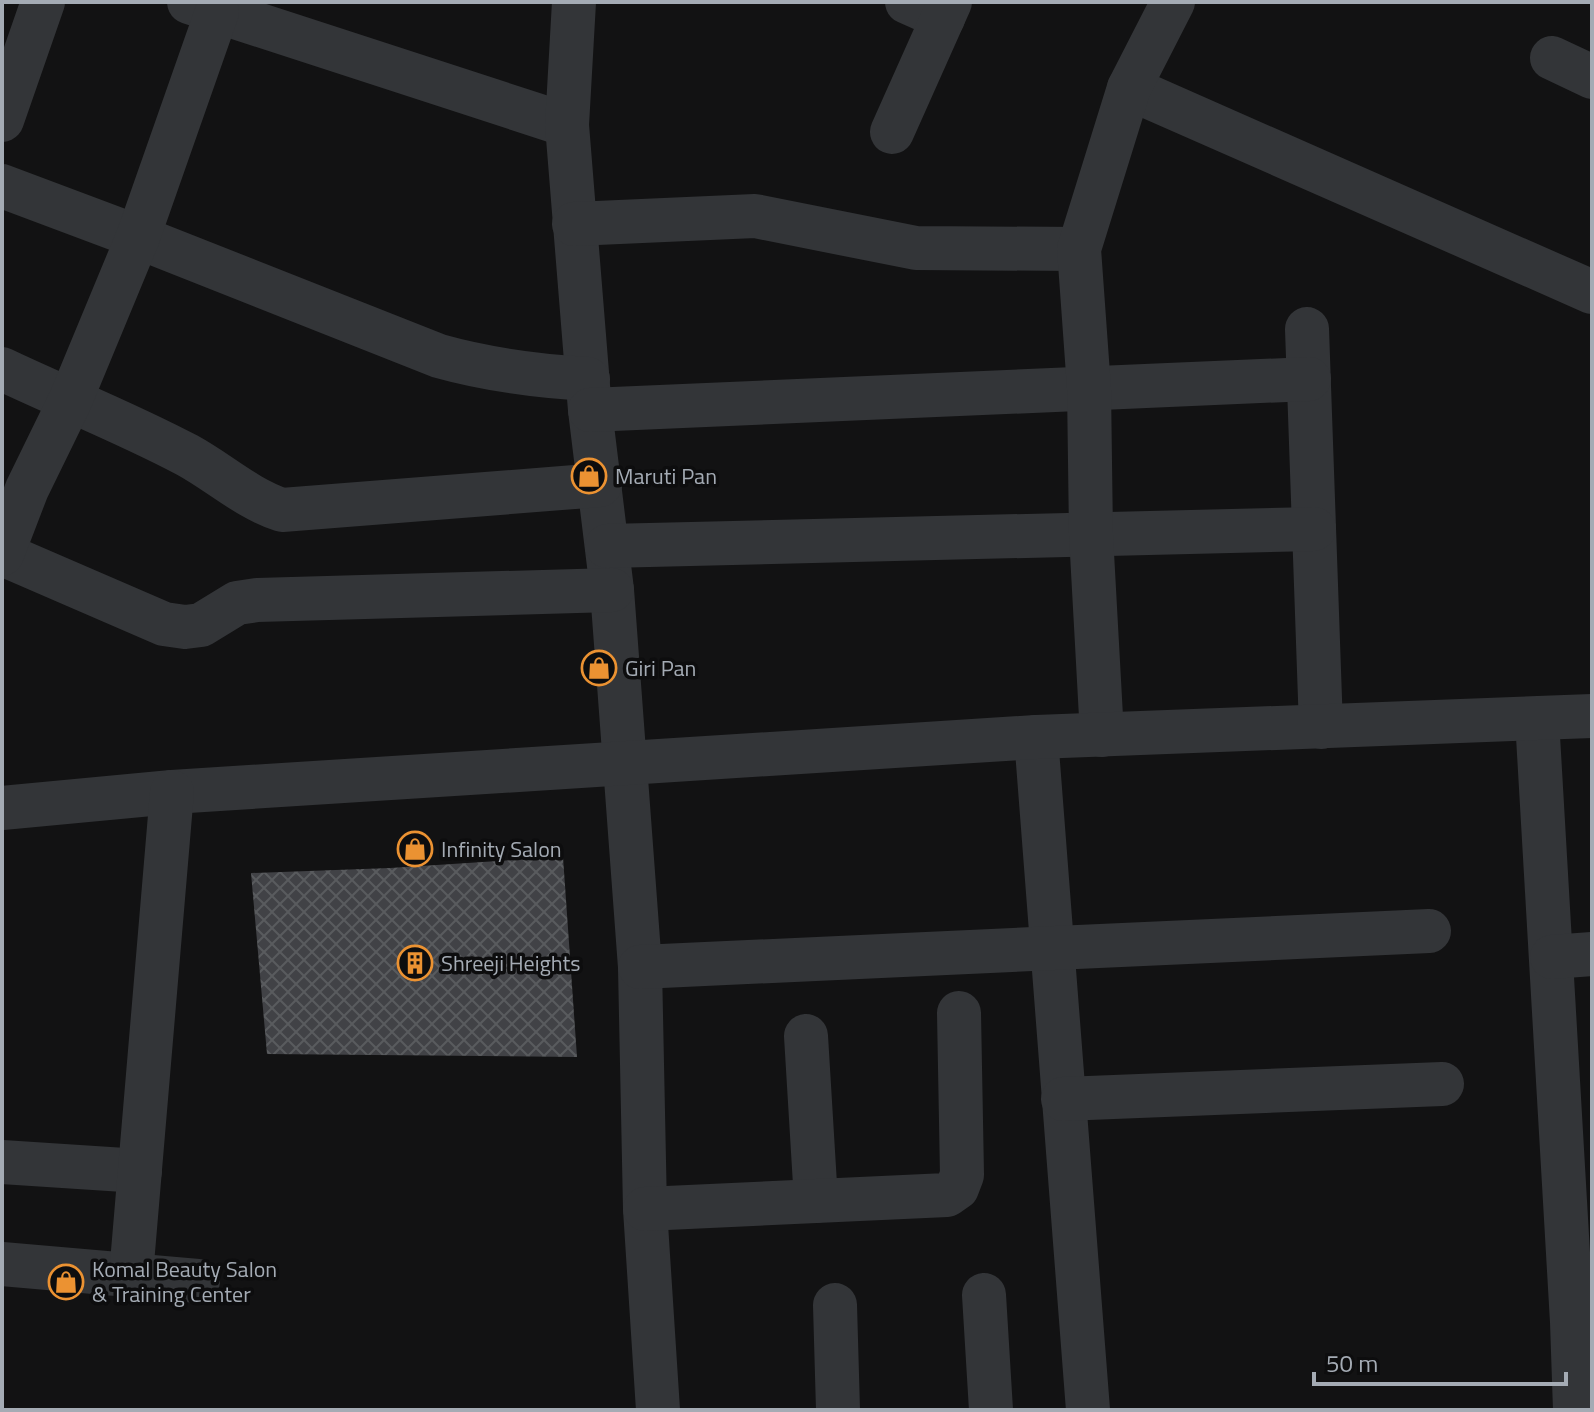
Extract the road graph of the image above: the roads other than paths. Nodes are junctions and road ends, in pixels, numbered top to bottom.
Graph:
1 (43, 2) edge
2 (574, 2) edge
3 (1173, 2) edge
4 (203, 7) edge
5 (934, 7) edge
6 (1552, 58) dead end
7 (1592, 77) edge
8 (1129, 88) junction
9 (2, 120) edge
10 (567, 125) junction
11 (892, 132) dead end
12 (2, 186) edge
13 (574, 224) junction
14 (138, 237) junction
15 (1079, 249) junction
16 (1592, 292) edge
17 (1307, 329) dead end
18 (2, 369) edge
19 (1309, 379) junction
20 (1089, 388) junction
21 (589, 394) junction
22 (70, 401) junction
23 (14, 484) edge
24 (600, 485) junction
25 (1314, 529) junction
26 (1091, 535) junction
27 (607, 546) junction
28 (2, 554) edge
29 (612, 590) junction
30 (1592, 716) edge
31 (1537, 719) junction
32 (1321, 727) junction
33 (1102, 735) junction
34 (1036, 737) junction
35 (624, 765) junction
36 (172, 792) junction
37 (2, 808) edge
38 (1429, 931) dead end
39 (1051, 949) junction
40 (1572, 955) edge
41 (640, 967) junction
42 (959, 1013) dead end
43 (806, 1036) dead end
44 (1442, 1084) dead end
45 (1063, 1099) junction
46 (1577, 1144) edge
47 (2, 1162) edge
48 (140, 1171) junction
49 (816, 1201) junction
50 (645, 1209) junction
51 (2, 1264) edge
52 (131, 1275) junction
53 (198, 1281) dead end
54 (984, 1295) dead end
55 (835, 1305) dead end
56 (1582, 1321) edge
57 (658, 1410) edge
58 (838, 1410) edge
59 (991, 1410) edge
60 (1088, 1410) edge
61 (1575, 1410) edge

1 - 9 street
2 - 10 street
3 - 8 street
4 - 10 street
4 - 14 street
5 - 11 street
6 - 7 street
8 - 15 street
8 - 16 street
10 - 13 street
12 - 14 street
13 - 15 street
13 - 21 street
14 - 21 street
14 - 22 street
15 - 20 street
17 - 19 street
18 - 22 street
19 - 20 street
19 - 25 street
20 - 21 street
20 - 26 street
21 - 24 street
22 - 23 street
22 - 24 street
23 - 28 street
24 - 27 street
25 - 26 street
25 - 32 street
26 - 27 street
26 - 33 street
27 - 29 street
28 - 29 street
29 - 35 street
30 - 31 street
31 - 32 street
31 - 40 street
32 - 33 street
33 - 34 street
34 - 35 street
34 - 39 street
35 - 36 street
35 - 41 street
36 - 37 street
36 - 48 street
38 - 39 street
39 - 41 street
39 - 45 street
40 - 46 street
41 - 50 street
42 - 49 street
43 - 49 street
44 - 45 street
45 - 60 street
46 - 56 street
47 - 48 street
48 - 52 street
49 - 50 street
50 - 57 street
51 - 52 street
52 - 53 street
54 - 59 street
55 - 58 street
56 - 61 street

